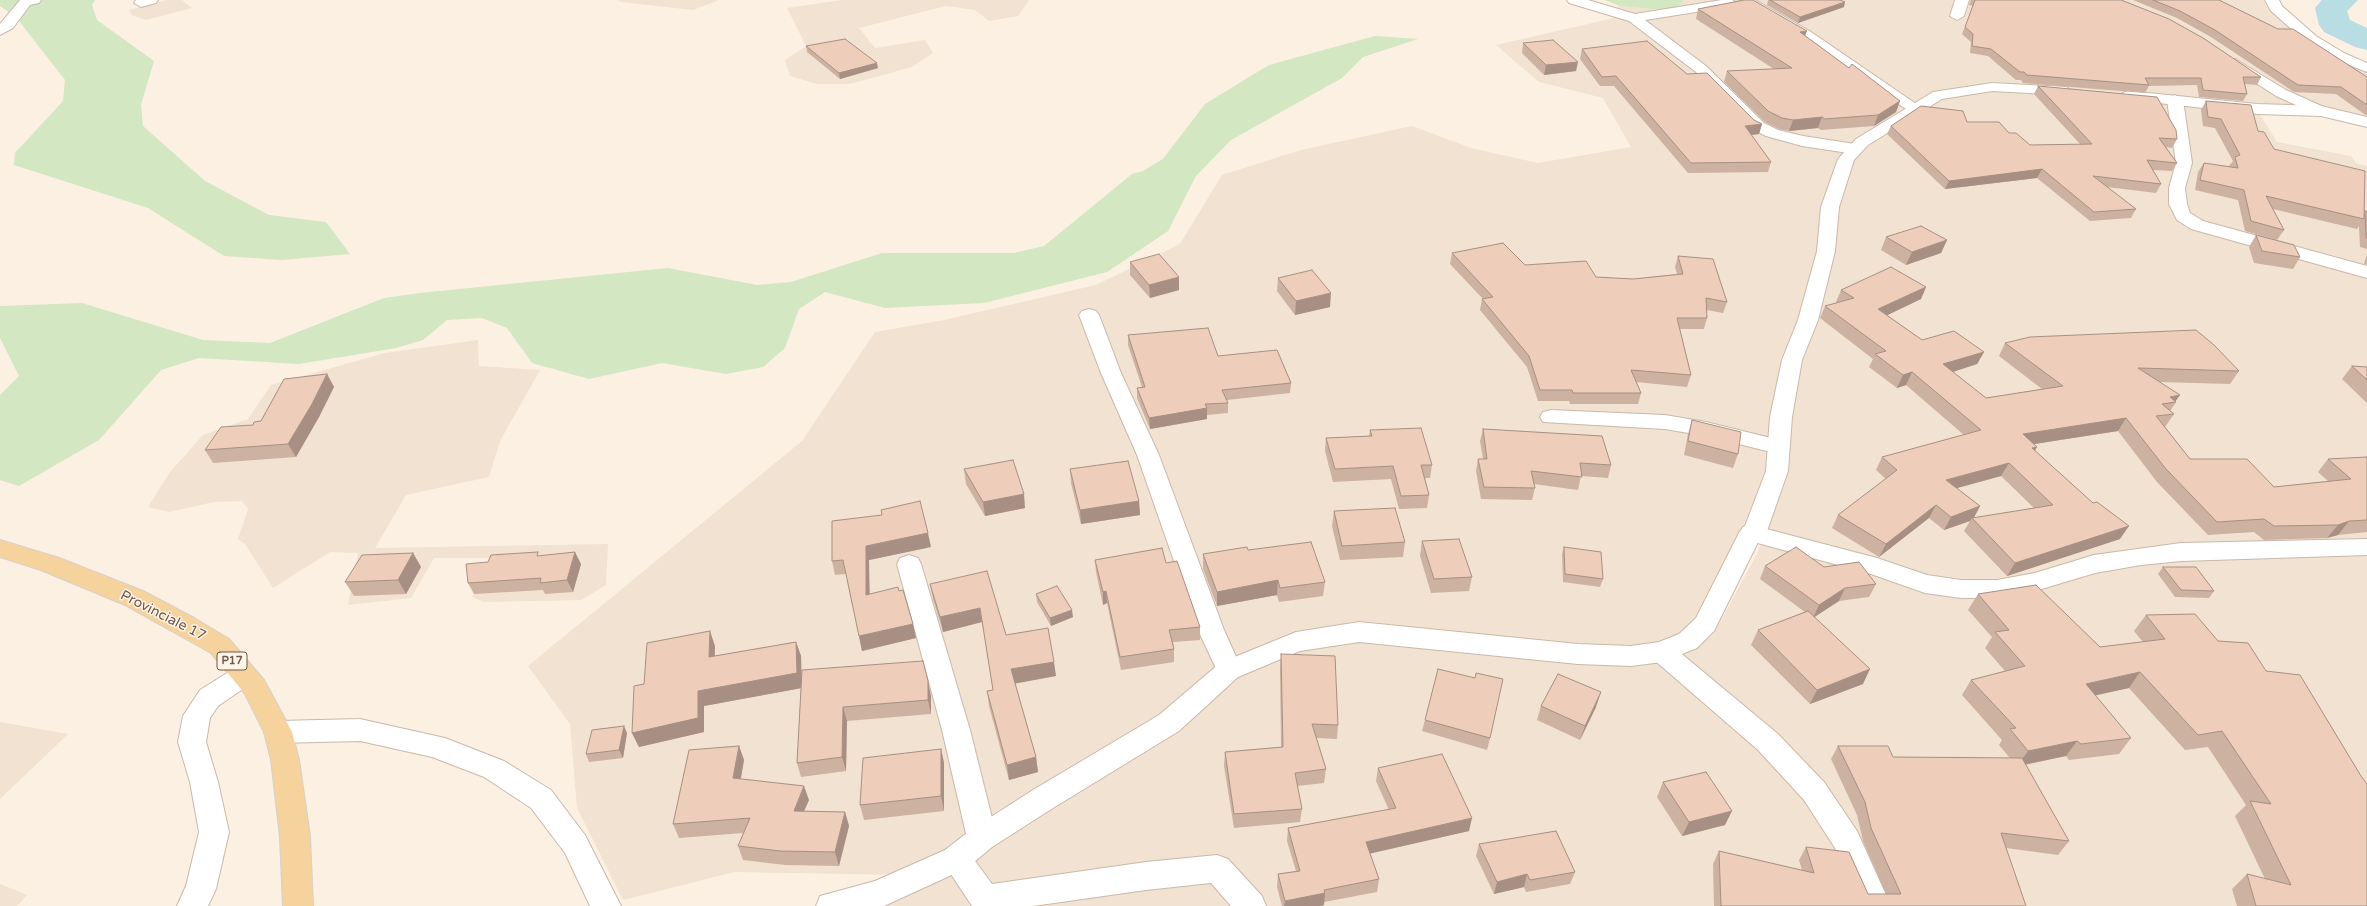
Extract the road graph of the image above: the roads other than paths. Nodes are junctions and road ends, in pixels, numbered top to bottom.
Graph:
1 (34, 0) edge
2 (1574, 0) edge
3 (1741, 0) edge
4 (1746, 0) edge
5 (1962, 0) edge
6 (2272, 0) edge
7 (1957, 16) dead end
8 (1634, 18) junction
9 (0, 31) edge
10 (2226, 57) edge
11 (2367, 68) edge
12 (2085, 92) edge
13 (2107, 94) edge
14 (2175, 100) junction
15 (1914, 108) junction
16 (2321, 111) junction
17 (2367, 122) edge
18 (1855, 149) junction
19 (2367, 272) edge
20 (1089, 315) dead end
21 (1551, 417) dead end
22 (1780, 447) junction
23 (1751, 533) junction
24 (2367, 547) edge
25 (0, 548) edge
26 (909, 564) dead end
27 (1662, 652) junction
28 (1229, 670) junction
29 (244, 675) junction
30 (278, 732) junction
31 (982, 838) junction
32 (956, 859) junction
33 (987, 903) edge
34 (192, 906) edge
35 (298, 906) edge
36 (606, 906) edge
37 (832, 906) edge
38 (1251, 906) edge
39 (1876, 906) edge

1 - 9 street
2 - 8 street
3 - 8 street
4 - 15 street
5 - 7 street
6 - 11 street
8 - 18 street
10 - 16 street
12 - 15 street
13 - 14 street
14 - 16 street
14 - 19 street
15 - 18 street
16 - 17 street
18 - 22 street
20 - 28 street
21 - 22 street
22 - 23 street
23 - 24 street
23 - 27 street
25 - 29 main road, Provinciale 17 / P17
26 - 31 street
27 - 28 street
27 - 39 street
28 - 31 street
29 - 30 main road, Provinciale 17 / P17
29 - 34 street
30 - 35 main road, Provinciale 17 / P17
30 - 36 street
31 - 32 street
32 - 33 street
32 - 37 street
33 - 38 street

